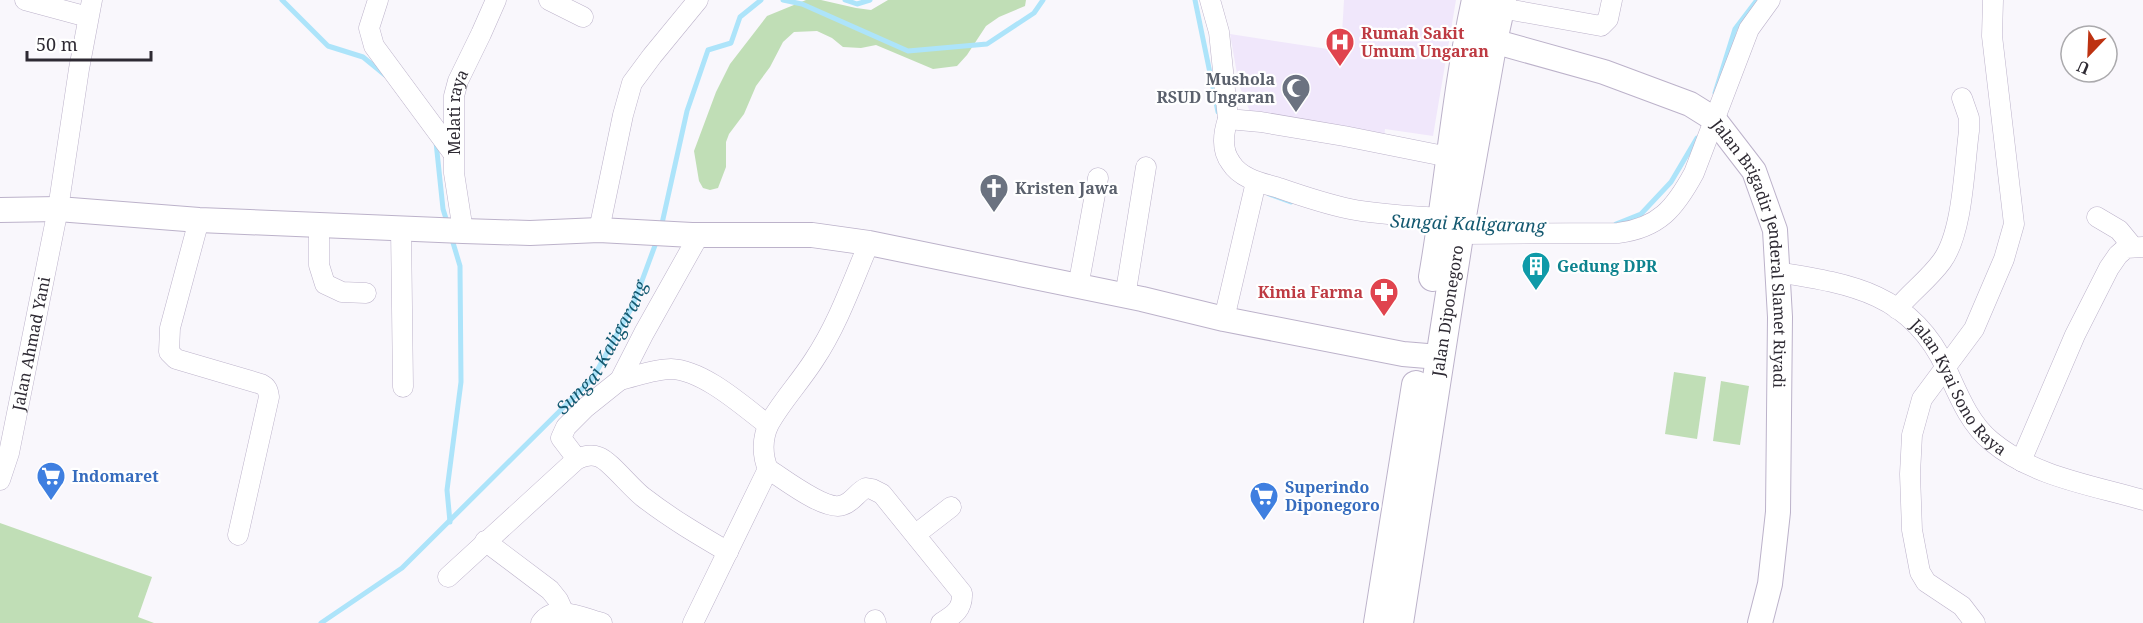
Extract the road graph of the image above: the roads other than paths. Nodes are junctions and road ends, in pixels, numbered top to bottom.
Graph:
1 (25, 0) edge
2 (378, 0) edge
3 (496, 0) edge
4 (549, 0) edge
5 (698, 0) edge
6 (1210, 0) edge
7 (1612, 0) edge
8 (1770, 0) edge
9 (1993, 0) edge
10 (1488, 3) edge
11 (90, 9) edge
12 (583, 17) dead end
13 (1480, 39) junction
14 (1962, 98) dead end
15 (1705, 113) junction
16 (1228, 119) junction
17 (453, 153) junction
18 (1449, 157) junction
19 (1146, 167) dead end
20 (1098, 178) dead end
21 (1256, 182) junction
22 (58, 208) junction
23 (0, 210) edge
24 (2097, 217) dead end
25 (199, 220) junction
26 (319, 226) junction
27 (401, 228) junction
28 (599, 230) junction
29 (453, 231) junction
30 (1451, 233) junction
31 (695, 235) junction
32 (869, 243) junction
33 (2138, 247) edge
34 (1777, 272) junction
35 (1078, 287) junction
36 (366, 293) dead end
37 (1125, 297) junction
38 (1897, 309) junction
39 (1224, 319) junction
40 (1430, 357) junction
41 (1946, 368) junction
42 (620, 380) junction
43 (403, 387) dead end
44 (768, 425) junction
45 (577, 459) junction
46 (2021, 462) junction
47 (768, 469) junction
48 (0, 480) edge
49 (2143, 500) edge
50 (951, 507) dead end
51 (916, 534) junction
52 (238, 535) dead end
53 (485, 541) junction
54 (728, 552) junction
55 (448, 577) dead end
56 (564, 613) junction
57 (541, 623) edge
58 (602, 623) edge
59 (693, 623) edge
60 (941, 623) edge
61 (1378, 623) edge
62 (1399, 623) edge
63 (1760, 623) edge
64 (1975, 623) edge

1 - 11 street
2 - 17 street
3 - 17 street, Melati raya
4 - 12 street
5 - 28 street
6 - 16 street
7 - 10 street
8 - 15 street
9 - 41 street
10 - 13 highway, Jalan Diponegoro
11 - 22 street, Jalan Ahmad Yani
13 - 15 main road, Jalan Brigadir Jenderal Slamet Riyadi
13 - 18 highway, Jalan Diponegoro
13 - 30 highway, Jalan Diponegoro
14 - 38 street
15 - 30 street
15 - 34 main road, Jalan Brigadir Jenderal Slamet Riyadi
16 - 18 street
16 - 21 street
17 - 29 street, Melati raya
18 - 30 highway, Jalan Diponegoro
19 - 37 street
20 - 35 street
21 - 30 street
21 - 39 street
22 - 23 main road
22 - 25 main road
22 - 48 street, Jalan Ahmad Yani
24 - 33 street
25 - 26 main road
25 - 52 street
26 - 27 main road
26 - 36 street
27 - 29 main road
27 - 43 street
28 - 29 main road
28 - 31 main road
30 - 40 highway, Jalan Diponegoro
31 - 32 main road
31 - 42 street
32 - 35 main road
32 - 44 street
33 - 46 street
34 - 38 street, Jalan Kyai Sono Raya
34 - 63 main road, Jalan Brigadir Jenderal Slamet Riyadi
35 - 37 main road
37 - 39 main road
38 - 41 street, Jalan Kyai Sono Raya
39 - 40 main road
40 - 61 highway, Jalan Diponegoro
40 - 62 highway, Jalan Diponegoro
41 - 46 street, Jalan Kyai Sono Raya
41 - 64 street
42 - 44 street
42 - 45 street
44 - 47 street
45 - 53 street
45 - 54 street
46 - 49 street, Jalan Kyai Sono Raya
47 - 51 street
47 - 54 street
50 - 51 street
51 - 60 street
53 - 55 street
53 - 56 street
54 - 59 street
56 - 57 street
56 - 58 street

